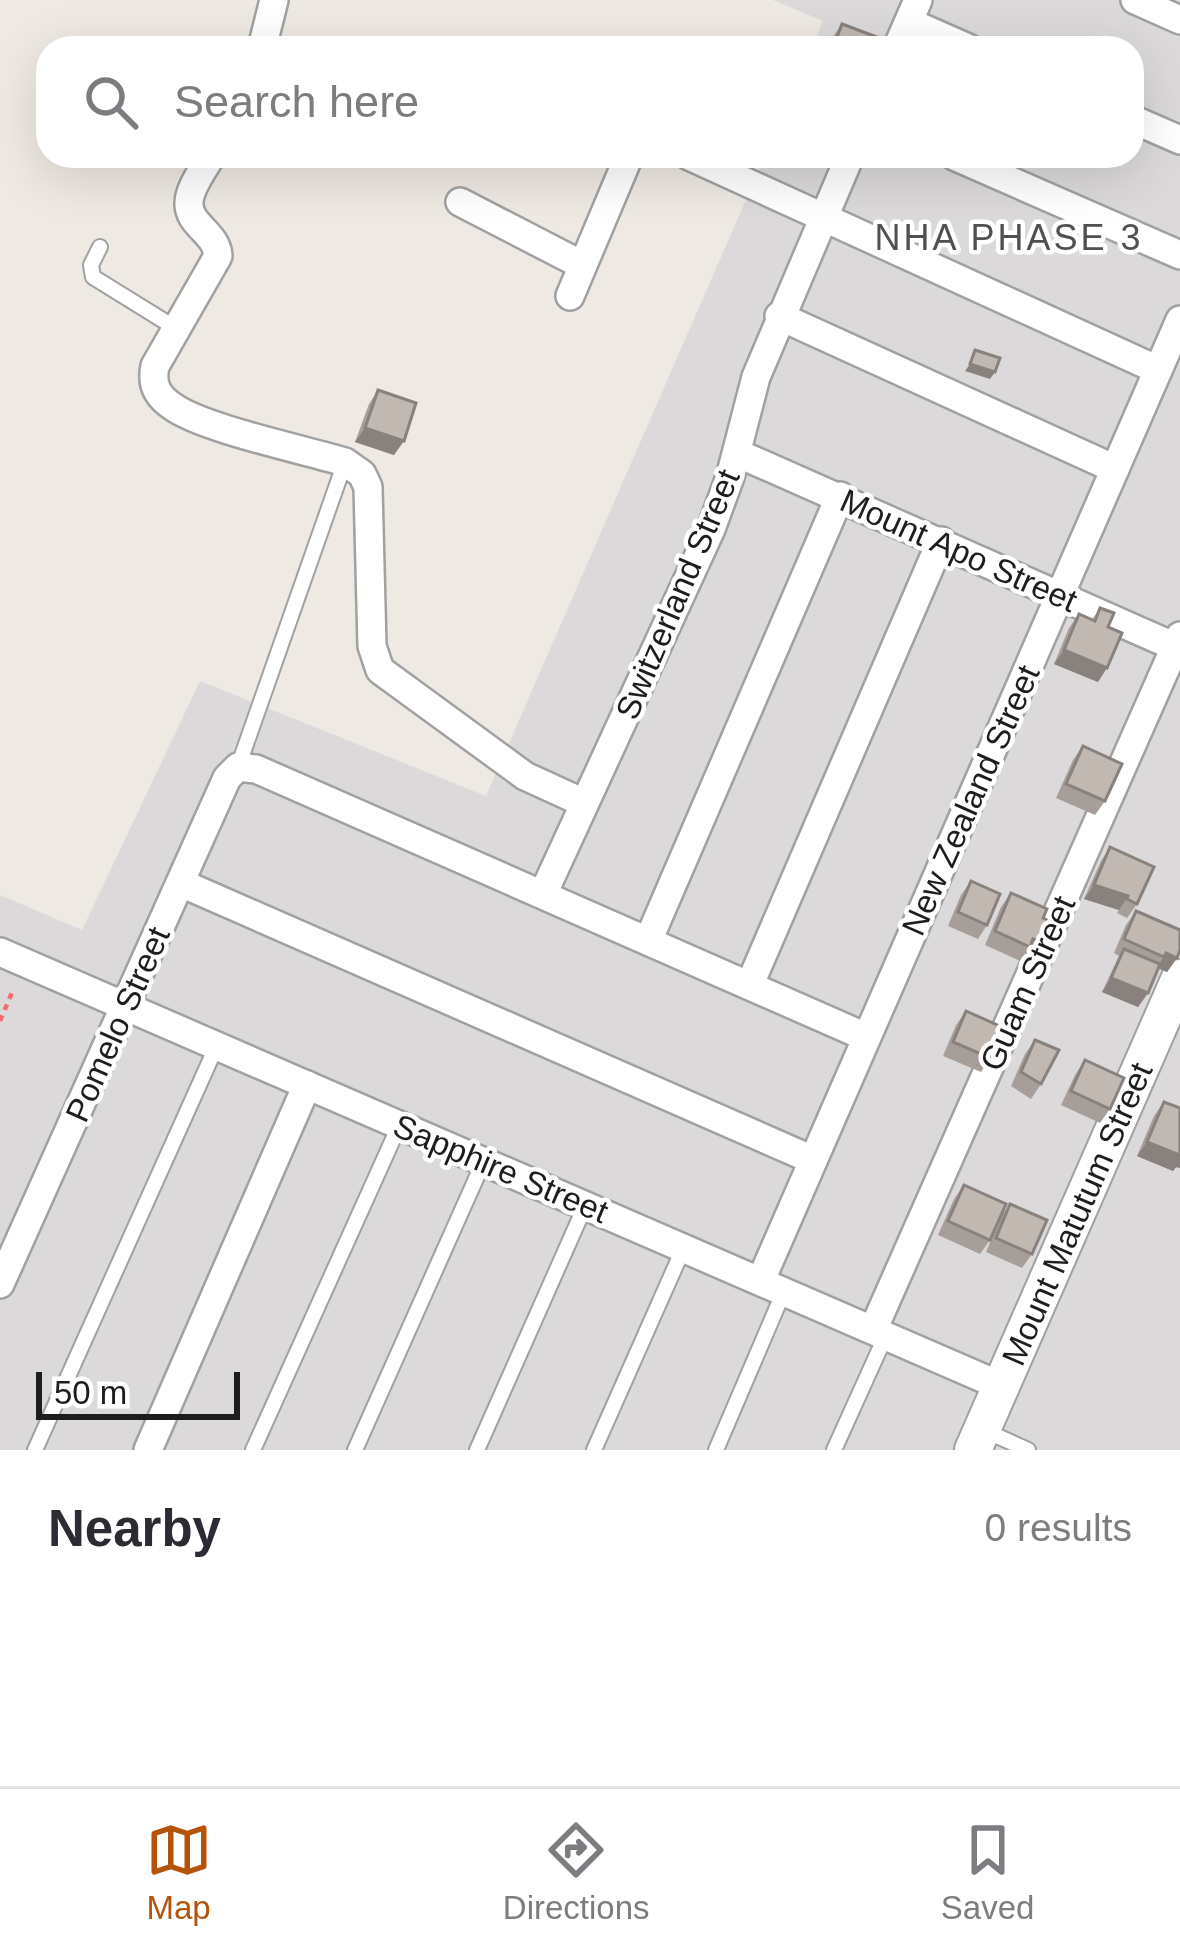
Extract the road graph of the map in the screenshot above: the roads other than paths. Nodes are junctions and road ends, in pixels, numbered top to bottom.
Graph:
1 (274, 0) edge
2 (1135, 0) edge
3 (1180, 20) edge
4 (908, 23) edge
5 (265, 36) edge
6 (939, 36) edge
7 (1144, 124) edge
8 (1180, 140) edge
9 (205, 168) edge
10 (624, 168) edge
11 (715, 168) edge
12 (845, 168) edge
13 (981, 168) edge
14 (460, 202) dead end
15 (823, 218) junction
16 (100, 247) dead end
17 (1180, 255) edge
18 (582, 266) junction
19 (571, 296) dead end
20 (779, 316) junction
21 (1180, 320) edge
22 (177, 329) junction
23 (1158, 370) junction
24 (737, 453) junction
25 (345, 462) junction
26 (1115, 470) junction
27 (841, 496) junction
28 (941, 541) junction
29 (1060, 595) junction
30 (1178, 644) edge
31 (238, 767) junction
32 (584, 803) junction
33 (181, 883) junction
34 (543, 894) junction
35 (648, 940) junction
36 (13, 957) edge
37 (1180, 979) edge
38 (750, 984) junction
39 (126, 1006) junction
40 (866, 1037) junction
41 (217, 1045) junction
42 (307, 1084) junction
43 (399, 1126) junction
44 (813, 1160) junction
45 (483, 1162) junction
46 (586, 1204) junction
47 (684, 1247) junction
48 (0, 1284) edge
49 (772, 1286) junction
50 (879, 1332) junction
51 (1001, 1386) junction
52 (977, 1439) edge
53 (35, 1450) edge
54 (148, 1450) edge
55 (254, 1450) edge
56 (355, 1450) edge
57 (477, 1450) edge
58 (594, 1450) edge
59 (716, 1450) edge
60 (834, 1450) edge
61 (1028, 1450) edge

1 - 5 street
2 - 3 street
4 - 6 street
7 - 8 street
9 - 22 street
10 - 18 street
11 - 15 street
12 - 15 street, Switzerland Street
13 - 17 street
14 - 18 street
15 - 20 street, Switzerland Street
15 - 23 street
16 - 22 lane
18 - 19 street
20 - 24 street, Switzerland Street
20 - 26 street
21 - 23 street, New Zealand Street
22 - 25 street
23 - 26 street, New Zealand Street
24 - 27 street, Mount Apo Street
24 - 32 street, Switzerland Street
25 - 31 lane
25 - 32 street
26 - 29 street, New Zealand Street
27 - 28 street, Mount Apo Street
27 - 35 street
28 - 29 street, Mount Apo Street
28 - 38 street
29 - 30 street, Mount Apo Street
29 - 40 street, New Zealand Street
30 - 50 street, Guam Street
31 - 33 street, Pomelo Street
31 - 34 street
32 - 34 street, Switzerland Street
33 - 39 street, Pomelo Street
33 - 44 street
34 - 35 street
35 - 38 street
36 - 39 street, Sapphire Street
37 - 51 street, Mount Matutum Street
38 - 40 street
39 - 41 street, Sapphire Street
39 - 48 street, Pomelo Street
40 - 44 street, New Zealand Street
41 - 42 street, Sapphire Street
41 - 53 lane
42 - 43 street, Sapphire Street
42 - 54 street
43 - 45 street, Sapphire Street
43 - 55 lane
44 - 49 street, New Zealand Street
45 - 46 street, Sapphire Street
45 - 56 lane
46 - 47 street, Sapphire Street
46 - 57 lane
47 - 49 street, Sapphire Street
47 - 58 lane
49 - 50 street, Sapphire Street
49 - 59 lane
50 - 51 street, Sapphire Street
50 - 60 lane
51 - 52 street, Mount Matutum Street
52 - 61 lane

